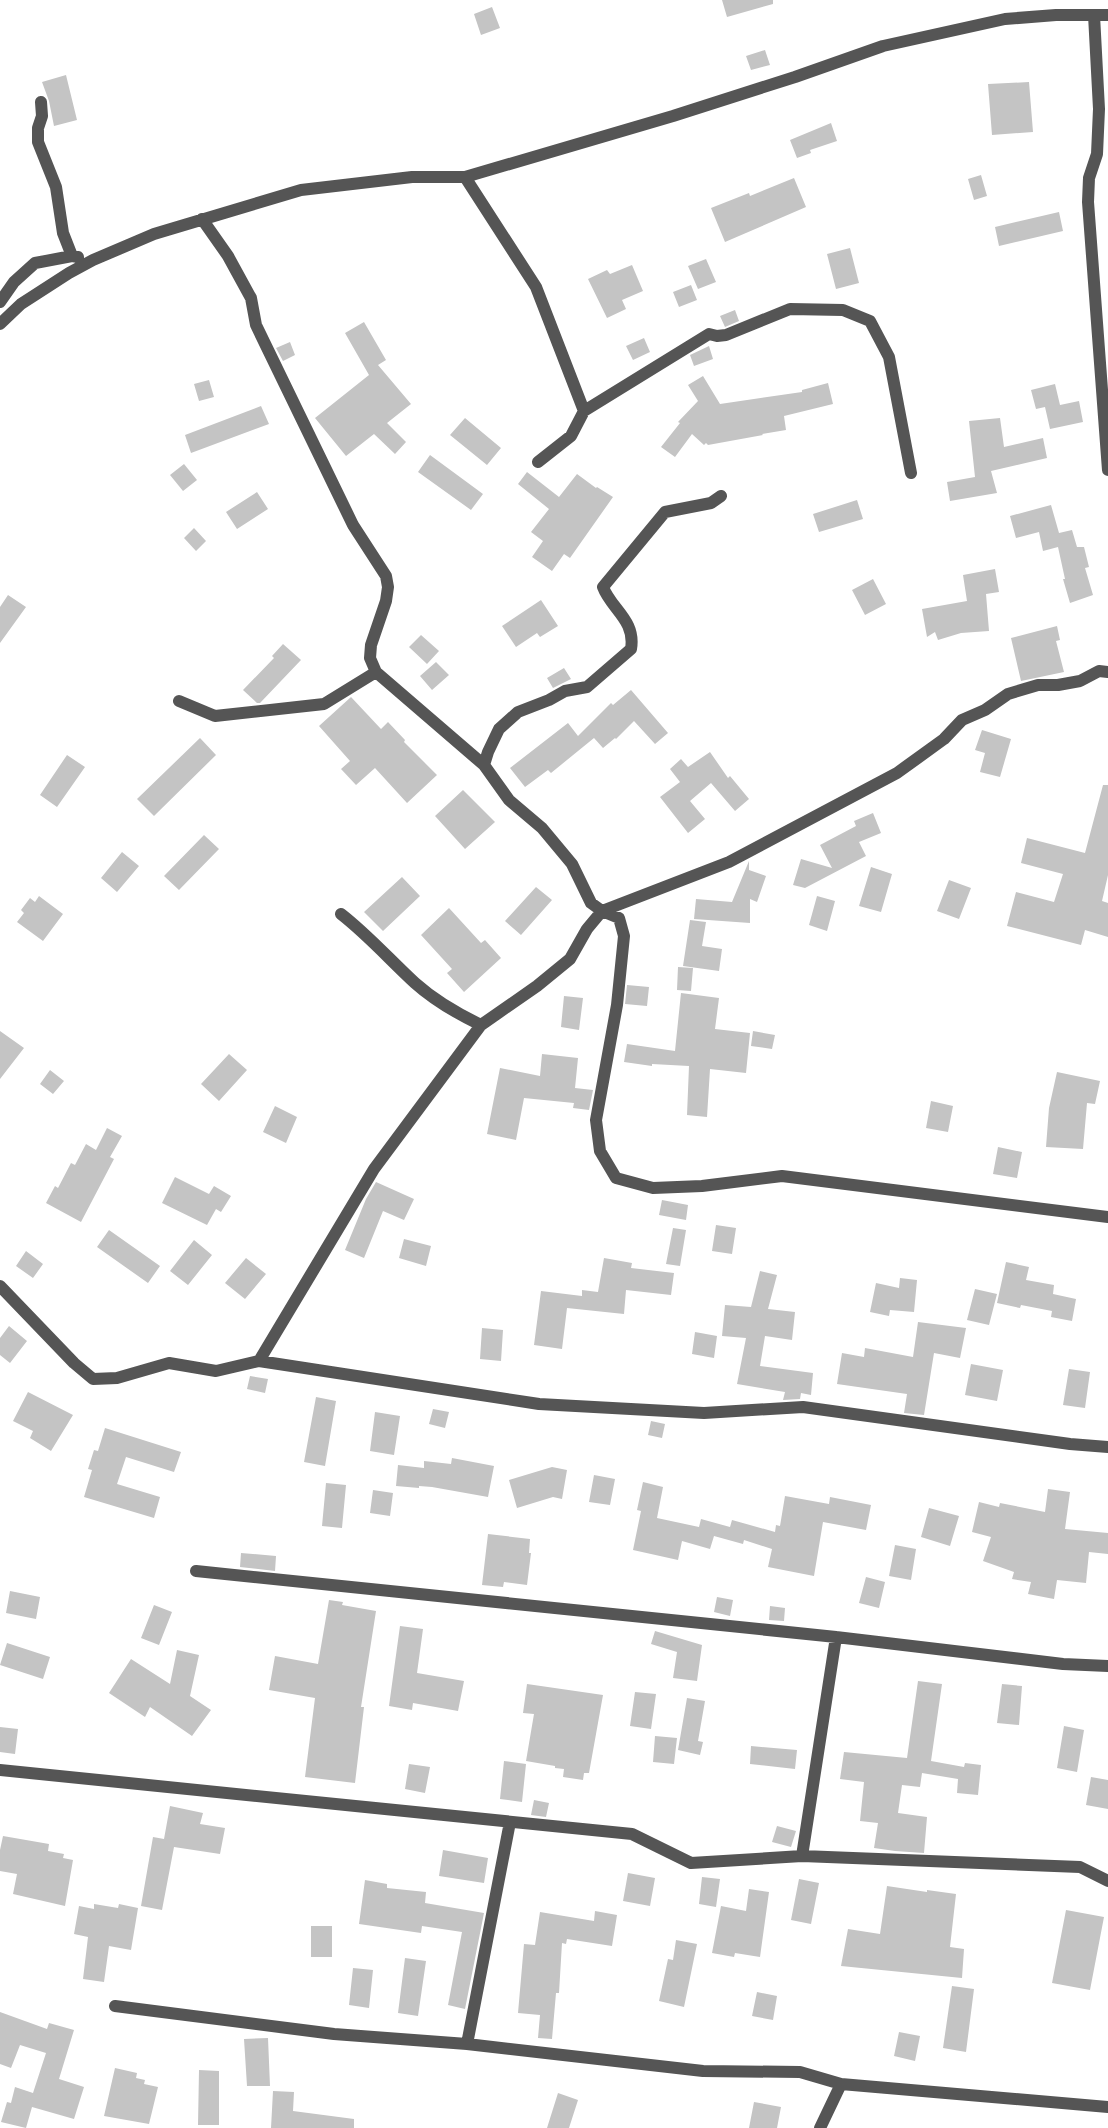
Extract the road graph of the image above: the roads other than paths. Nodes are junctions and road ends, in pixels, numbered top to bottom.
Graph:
1 (1095, 15) junction
2 (1108, 15) edge
3 (42, 102) dead end
4 (465, 177) junction
5 (202, 219) junction
6 (72, 255) junction
7 (93, 260) junction
8 (0, 302) edge
9 (0, 324) edge
10 (584, 411) junction
11 (538, 462) dead end
12 (1108, 470) edge
13 (911, 473) dead end
14 (721, 496) dead end
15 (376, 672) junction
16 (1108, 672) edge
17 (180, 701) dead end
18 (484, 765) junction
19 (603, 911) junction
20 (341, 914) dead end
21 (481, 1025) junction
22 (1108, 1217) edge
23 (0, 1286) edge
24 (260, 1361) junction
25 (1108, 1447) edge
26 (196, 1571) dead end
27 (836, 1637) junction
28 (1108, 1666) edge
29 (0, 1770) edge
30 (510, 1822) junction
31 (802, 1856) junction
32 (1108, 1881) edge
33 (115, 2006) dead end
34 (467, 2044) junction
35 (841, 2084) junction
36 (1108, 2107) edge
37 (820, 2128) edge

1 - 2 street
1 - 4 street
1 - 12 street
3 - 6 street
4 - 5 street
4 - 10 street
5 - 7 street
5 - 15 street
6 - 7 street
6 - 8 street
7 - 9 street
10 - 11 street
10 - 13 street
14 - 18 street
15 - 17 street
15 - 18 street
16 - 19 street
18 - 19 street
19 - 21 street
19 - 22 street
20 - 21 street
21 - 24 street
23 - 24 street
24 - 25 street
26 - 27 street
27 - 28 street
27 - 31 street
29 - 30 street
30 - 31 street
30 - 34 street
31 - 32 street
33 - 34 street
34 - 35 street
35 - 36 street
35 - 37 street

